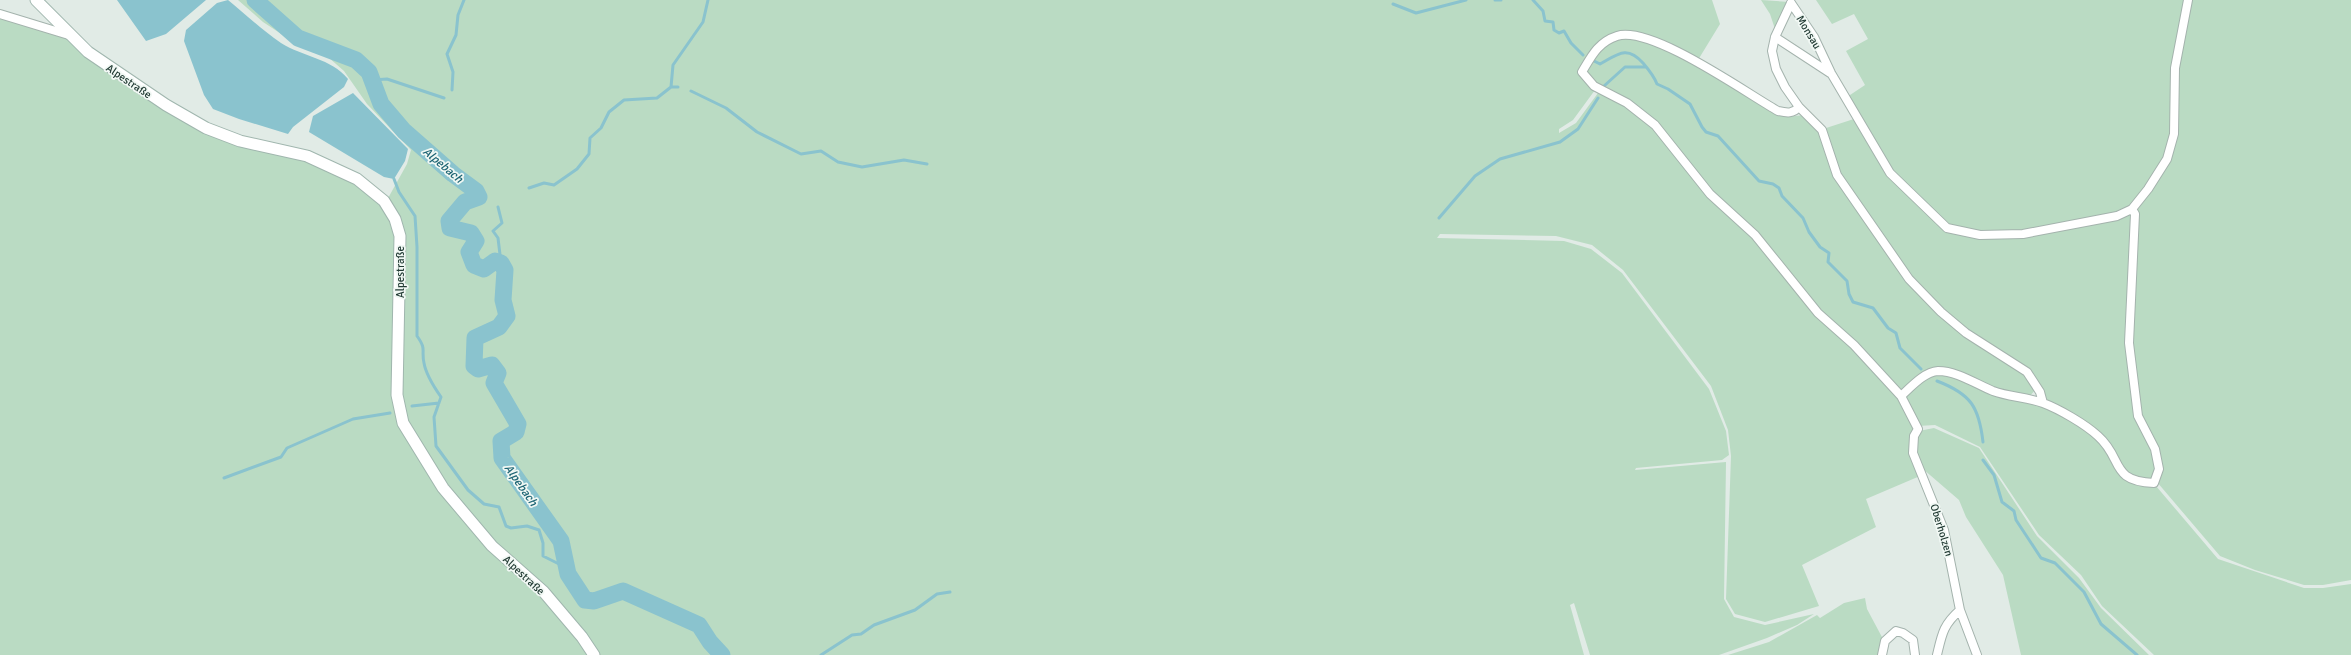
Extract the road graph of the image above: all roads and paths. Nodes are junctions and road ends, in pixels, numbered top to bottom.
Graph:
1 (36, 0) edge
2 (2188, 0) edge
3 (0, 14) edge
4 (72, 36) junction
5 (1775, 37) junction
6 (1831, 73) junction
7 (1797, 109) junction
8 (2132, 209) junction
9 (1901, 396) junction
10 (2043, 403) junction
11 (1960, 610) junction
12 (594, 655) edge
13 (1882, 655) edge
14 (1915, 655) edge
15 (1937, 655) edge
16 (1977, 655) edge

1 - 4 main road, Alpestraße
2 - 8 street
3 - 4 street
4 - 12 main road, Alpestraße
5 - 6 street, Monsau
5 - 6 street, Monsau
5 - 7 street, Monsau
6 - 8 street, Monsau
7 - 9 street
7 - 10 street, Monsau
8 - 10 street
9 - 10 street
9 - 11 street, Oberholzen
11 - 15 street
11 - 16 street, Oberholzen
13 - 14 street

